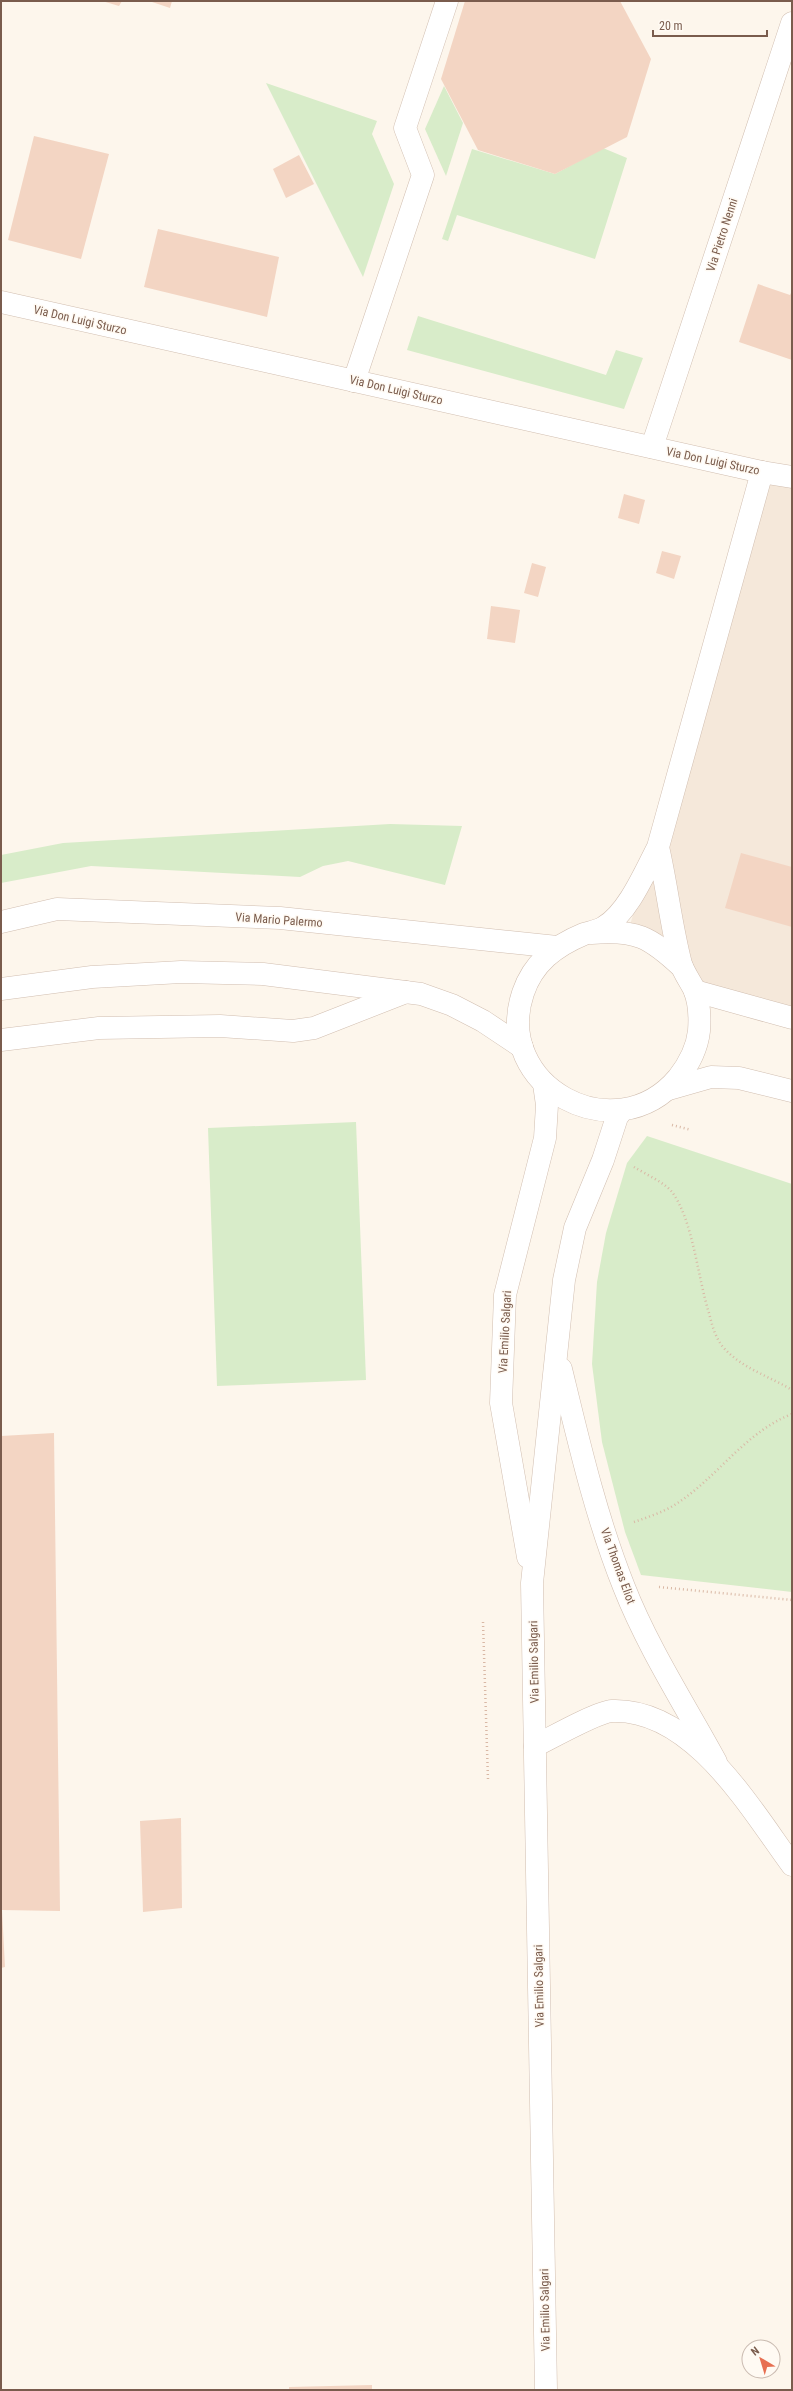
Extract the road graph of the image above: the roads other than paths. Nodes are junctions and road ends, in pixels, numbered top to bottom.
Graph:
1 (446, 1) edge
2 (792, 23) edge
3 (1, 302) edge
4 (354, 381) junction
5 (652, 447) junction
6 (762, 472) junction
7 (792, 477) edge
8 (658, 847) junction
9 (1, 922) edge
10 (584, 934) junction
11 (557, 947) junction
12 (682, 967) junction
13 (1, 989) edge
14 (695, 991) junction
15 (406, 992) junction
16 (792, 1018) edge
17 (1, 1040) edge
18 (522, 1047) junction
19 (544, 1084) junction
20 (669, 1089) junction
21 (792, 1091) edge
22 (622, 1110) junction
23 (557, 1355) junction
24 (532, 1583) junction
25 (535, 1746) junction
26 (716, 1762) junction
27 (792, 1864) edge
28 (546, 2390) edge

1 - 4 street
2 - 5 street, Via Pietro Nenni
3 - 4 street, Via Don Luigi Sturzo
4 - 5 street, Via Don Luigi Sturzo
5 - 6 street, Via Don Luigi Sturzo
6 - 7 street, Via Don Luigi Sturzo
6 - 8 street
8 - 10 street
8 - 12 street
9 - 11 street, Via Mario Palermo
10 - 11 street
10 - 12 street
11 - 18 street
12 - 14 street
13 - 15 street
14 - 16 street
14 - 20 street
15 - 17 street
15 - 18 street
18 - 19 street
19 - 22 street
19 - 24 street, Via Emilio Salgari
20 - 21 street
20 - 22 street
22 - 23 street, Via Emilio Salgari
23 - 24 street, Via Emilio Salgari
23 - 26 street, Via Thomas Eliot
24 - 25 street, Via Emilio Salgari
25 - 26 street, Via Thomas Eliot
25 - 28 street, Via Emilio Salgari
26 - 27 street, Via Thomas Eliot

